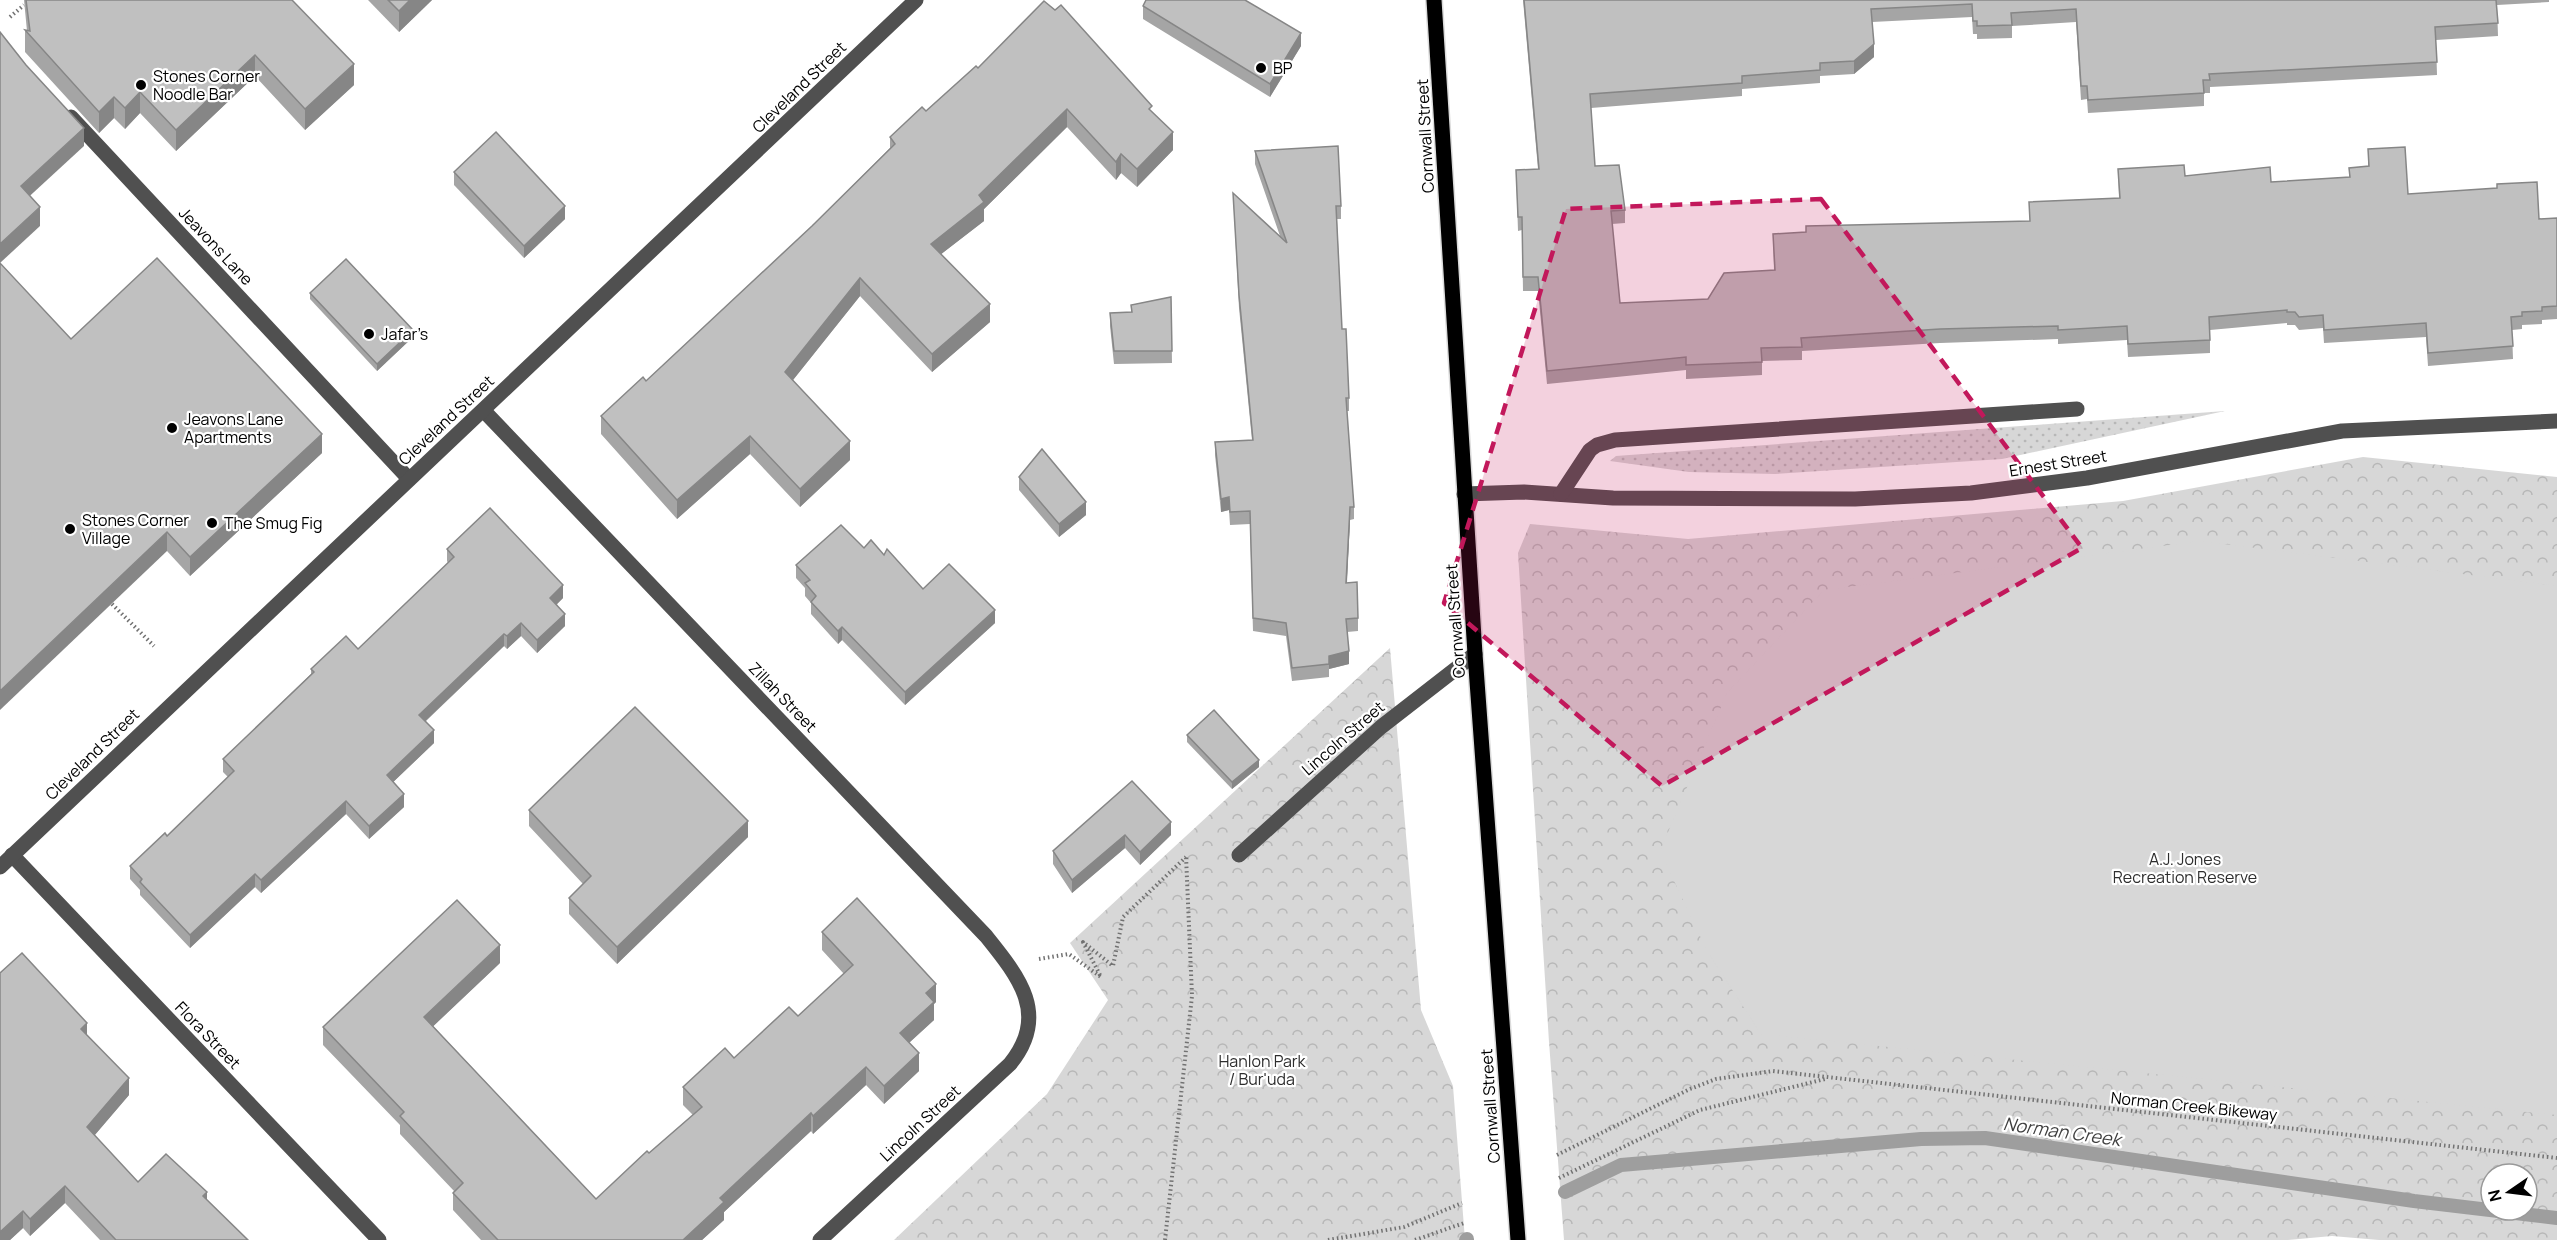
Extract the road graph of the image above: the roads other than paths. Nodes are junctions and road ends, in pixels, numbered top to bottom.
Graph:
1 (916, 0) edge
2 (1434, 0) edge
3 (58, 103) edge
4 (2077, 409) dead end
5 (484, 411) junction
6 (2557, 421) edge
7 (409, 479) junction
8 (1464, 494) junction
9 (1561, 494) junction
10 (1475, 654) junction
11 (12, 855) junction
12 (1239, 855) dead end
13 (0, 867) edge
14 (1030, 1023) joint
15 (379, 1240) edge
16 (820, 1240) edge
17 (1518, 1240) edge

1 - 5 street, Cleveland Street
2 - 8 main road, Cornwall Street
3 - 7 street, Jeavons Lane
4 - 9 street
5 - 7 street, Cleveland Street
5 - 14 street, Zillah Street
6 - 9 street, Ernest Street
7 - 11 street, Cleveland Street
8 - 9 street, Ernest Street
8 - 10 main road, Cornwall Street
10 - 12 street, Lincoln Street
10 - 17 main road, Cornwall Street
11 - 13 street, Cleveland Street
11 - 15 street, Flora Street
14 - 16 street, Lincoln Street

